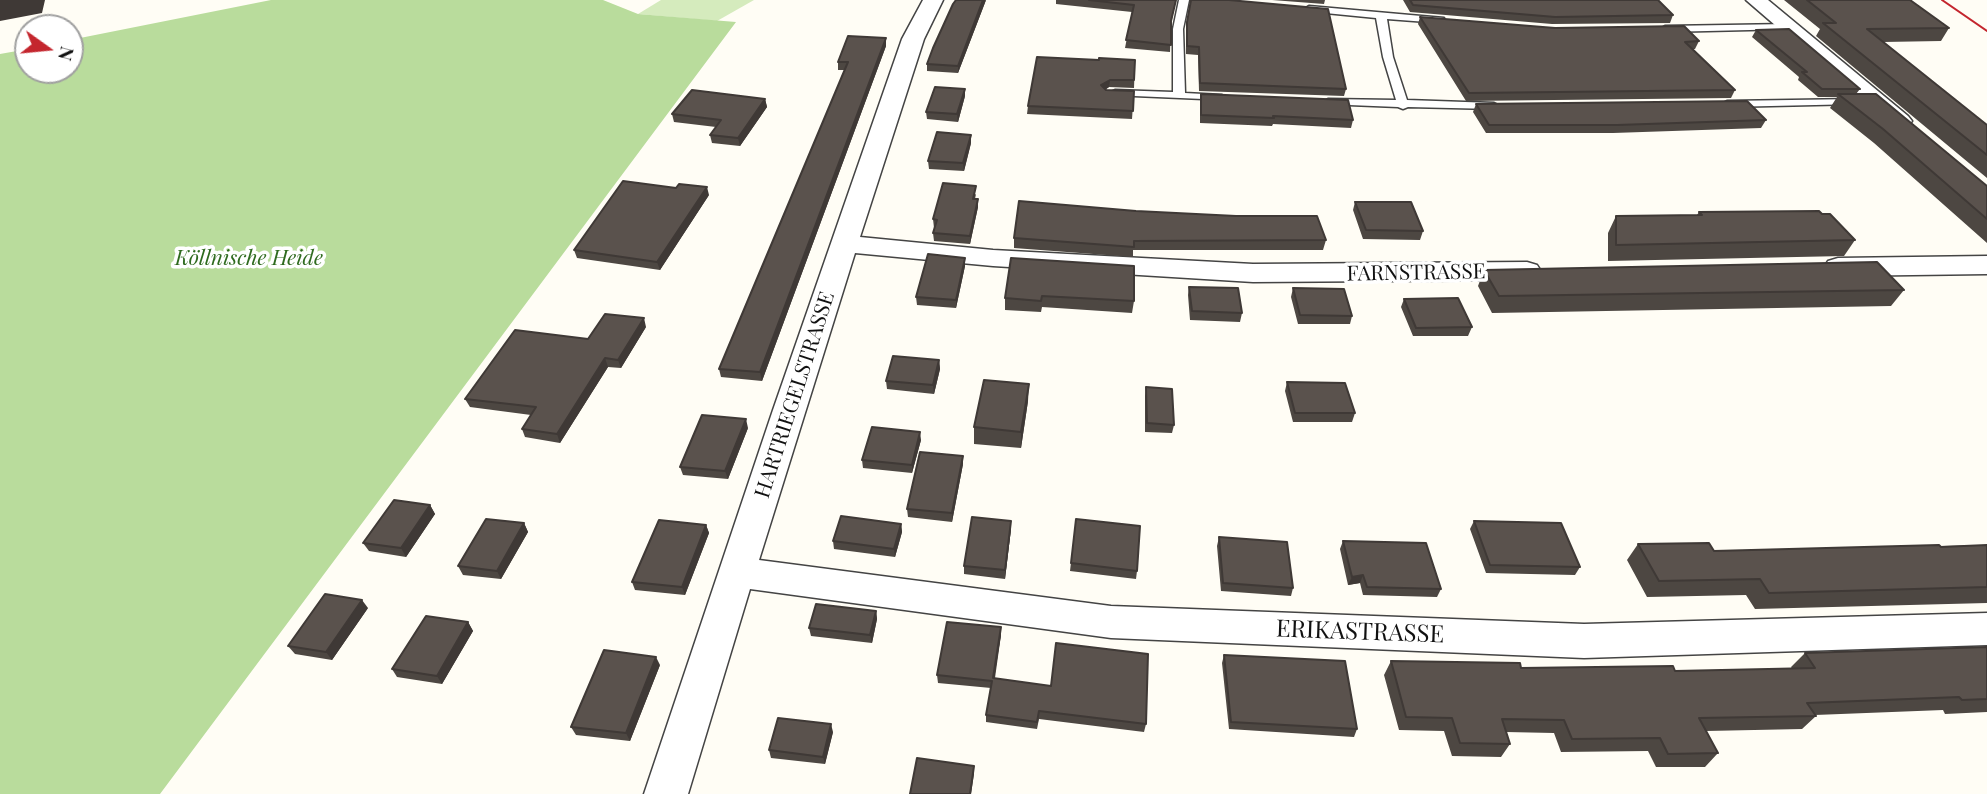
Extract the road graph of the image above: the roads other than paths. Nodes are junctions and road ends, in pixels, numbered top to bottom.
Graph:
1 (933, 0) edge
2 (1184, 0) edge
3 (1756, 0) edge
4 (1303, 8) edge
5 (1381, 15) junction
6 (1447, 21) edge
7 (1788, 27) junction
8 (1650, 29) edge
9 (1109, 93) edge
10 (1179, 96) junction
11 (1235, 98) edge
12 (1319, 102) edge
13 (1878, 102) junction
14 (1714, 104) edge
15 (1403, 106) junction
16 (1508, 106) edge
17 (1918, 136) edge
18 (846, 244) junction
19 (1987, 265) edge
20 (1806, 267) edge
21 (1550, 271) edge
22 (737, 572) junction
23 (1987, 629) edge
24 (666, 794) edge

1 - 18 street, HARTRIEGELSTRASSE
2 - 10 lane
3 - 7 street
4 - 5 lane
5 - 6 lane
5 - 15 lane
7 - 8 lane
7 - 13 street
9 - 10 lane
10 - 11 lane
12 - 15 lane
13 - 14 lane
13 - 17 street
15 - 16 lane
18 - 21 street, FARNSTRASSE
18 - 22 street, HARTRIEGELSTRASSE
19 - 20 street
22 - 23 street, ERIKASTRASSE
22 - 24 street, HARTRIEGELSTRASSE

